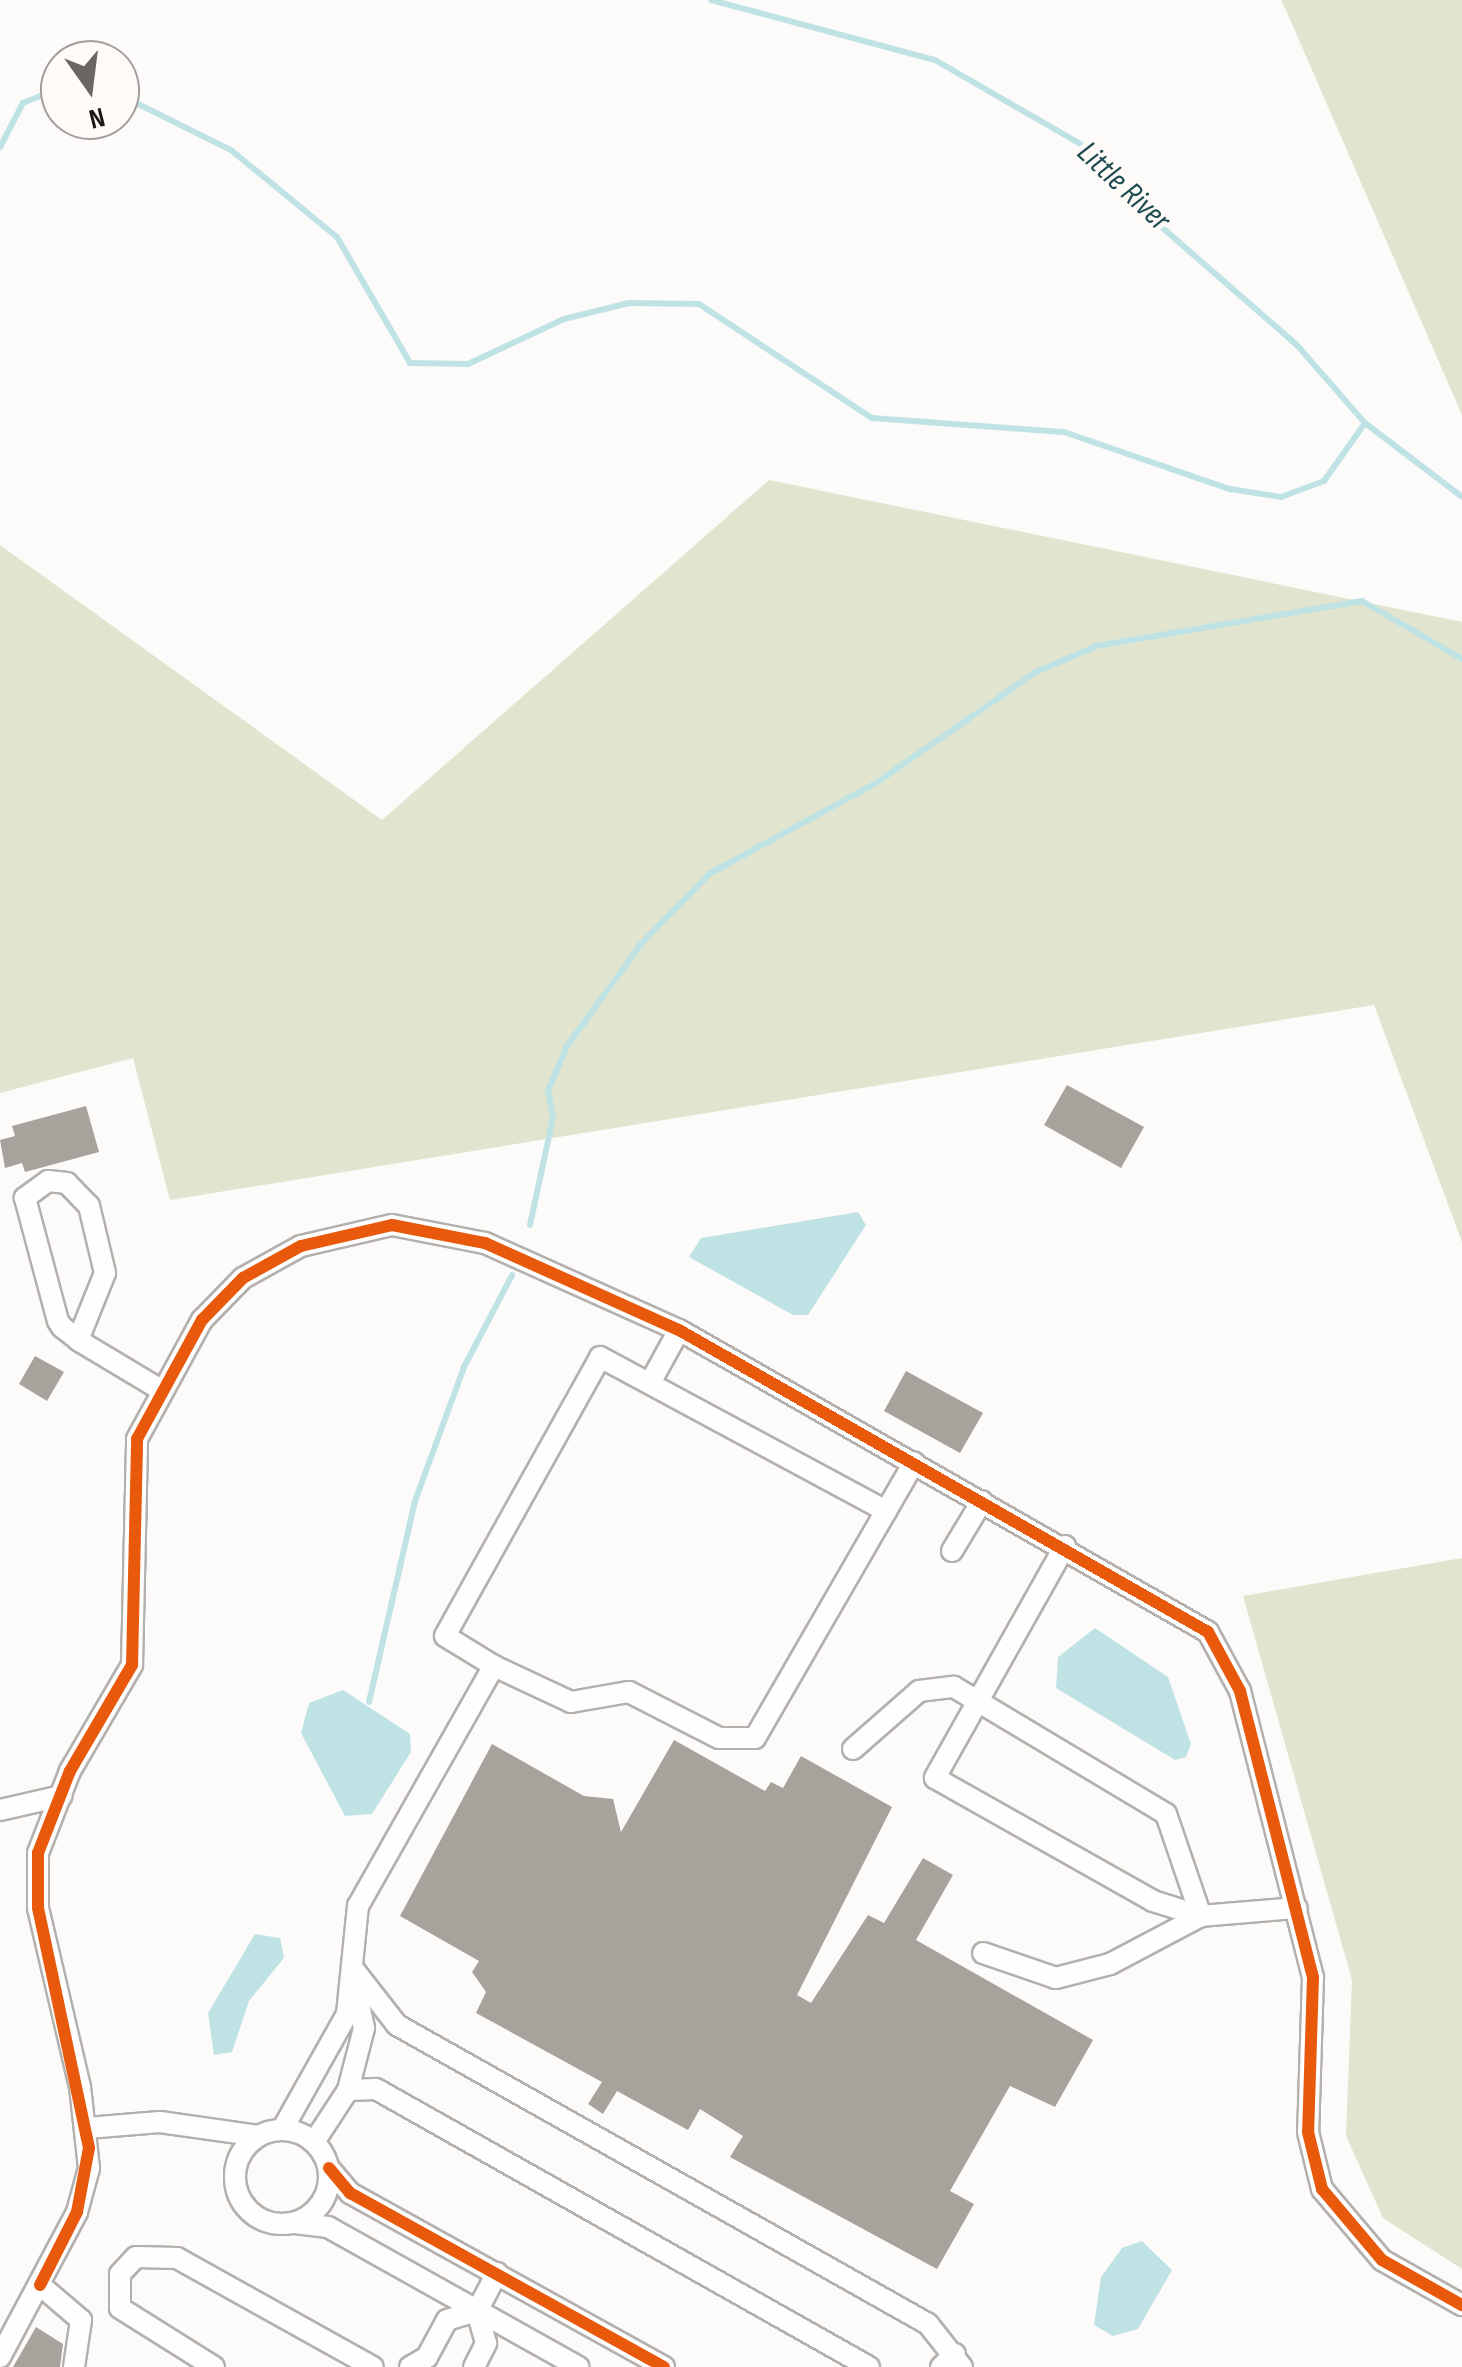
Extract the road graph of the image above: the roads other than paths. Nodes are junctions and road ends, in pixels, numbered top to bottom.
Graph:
1 (679, 1330) junction
2 (78, 1340) junction
3 (650, 1383) junction
4 (158, 1388) junction
5 (914, 1463) junction
6 (982, 1501) junction
7 (886, 1511) junction
8 (1065, 1546) junction
9 (952, 1551) dead end
10 (494, 1666) junction
11 (976, 1704) junction
12 (853, 1748) dead end
13 (60, 1796) junction
14 (0, 1810) edge
15 (1297, 1908) junction
16 (1201, 1916) junction
17 (983, 1953) dead end
18 (350, 1964) junction
19 (364, 2028) junction
20 (407, 2031) junction
21 (337, 2036) junction
22 (348, 2090) junction
23 (88, 2128) junction
24 (282, 2130) junction
25 (210, 2136) junction
26 (258, 2136) junction
27 (314, 2142) junction
28 (329, 2168) junction
29 (235, 2174) junction
30 (296, 2222) junction
31 (497, 2273) junction
32 (40, 2285) junction
33 (1462, 2304) edge
34 (477, 2311) junction
35 (0, 2357) edge
36 (953, 2363) edge
37 (74, 2367) edge
38 (214, 2367) edge
39 (373, 2367) edge
40 (410, 2367) edge
41 (474, 2367) edge
42 (578, 2367) edge
43 (664, 2367) edge
44 (870, 2367) edge

1 - 3 street
1 - 4 street
1 - 5 street
2 - 2 street
2 - 4 street
3 - 7 street
3 - 10 street
4 - 13 street
5 - 6 street
5 - 7 street
6 - 8 street
6 - 9 street
7 - 10 street
8 - 11 street
8 - 15 street
10 - 18 street
11 - 12 street
11 - 16 street
11 - 16 street
13 - 14 street
13 - 23 street
15 - 16 street
15 - 33 street
16 - 17 street
18 - 19 street
18 - 20 street
18 - 21 street
19 - 20 street
19 - 21 street
19 - 22 street
20 - 36 street
21 - 24 street
22 - 27 street
22 - 44 street
23 - 25 street
23 - 32 street
24 - 26 street
24 - 27 street
25 - 26 street
25 - 29 street
26 - 29 street
27 - 28 street
28 - 30 street
28 - 31 street
29 - 30 street
30 - 34 street
31 - 34 street
31 - 43 street
32 - 35 street
32 - 37 street
34 - 40 street
34 - 41 street
34 - 42 street
38 - 39 street

